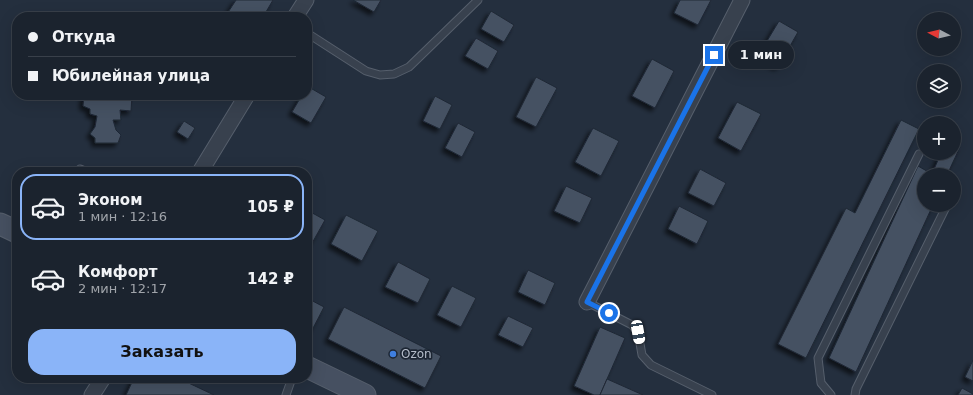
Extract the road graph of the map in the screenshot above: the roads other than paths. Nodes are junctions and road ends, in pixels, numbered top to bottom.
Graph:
1 (306, 0) edge
2 (478, 0) edge
3 (742, 0) edge
4 (298, 12) edge
5 (312, 36) edge
6 (244, 100) edge
7 (917, 158) edge
8 (203, 167) edge
9 (944, 212) edge
10 (0, 224) edge
11 (12, 230) edge
12 (587, 302) joint
13 (312, 369) edge
14 (100, 383) edge
15 (290, 383) edge
16 (92, 395) edge
17 (286, 395) edge
18 (365, 395) edge
19 (712, 395) edge
20 (831, 395) edge
21 (855, 395) edge

1 - 4 street
2 - 5 lane
3 - 12 street
6 - 8 street
7 - 20 lane
9 - 21 lane
10 - 11 main road
12 - 19 lane
13 - 18 main road
14 - 16 street
15 - 17 lane

